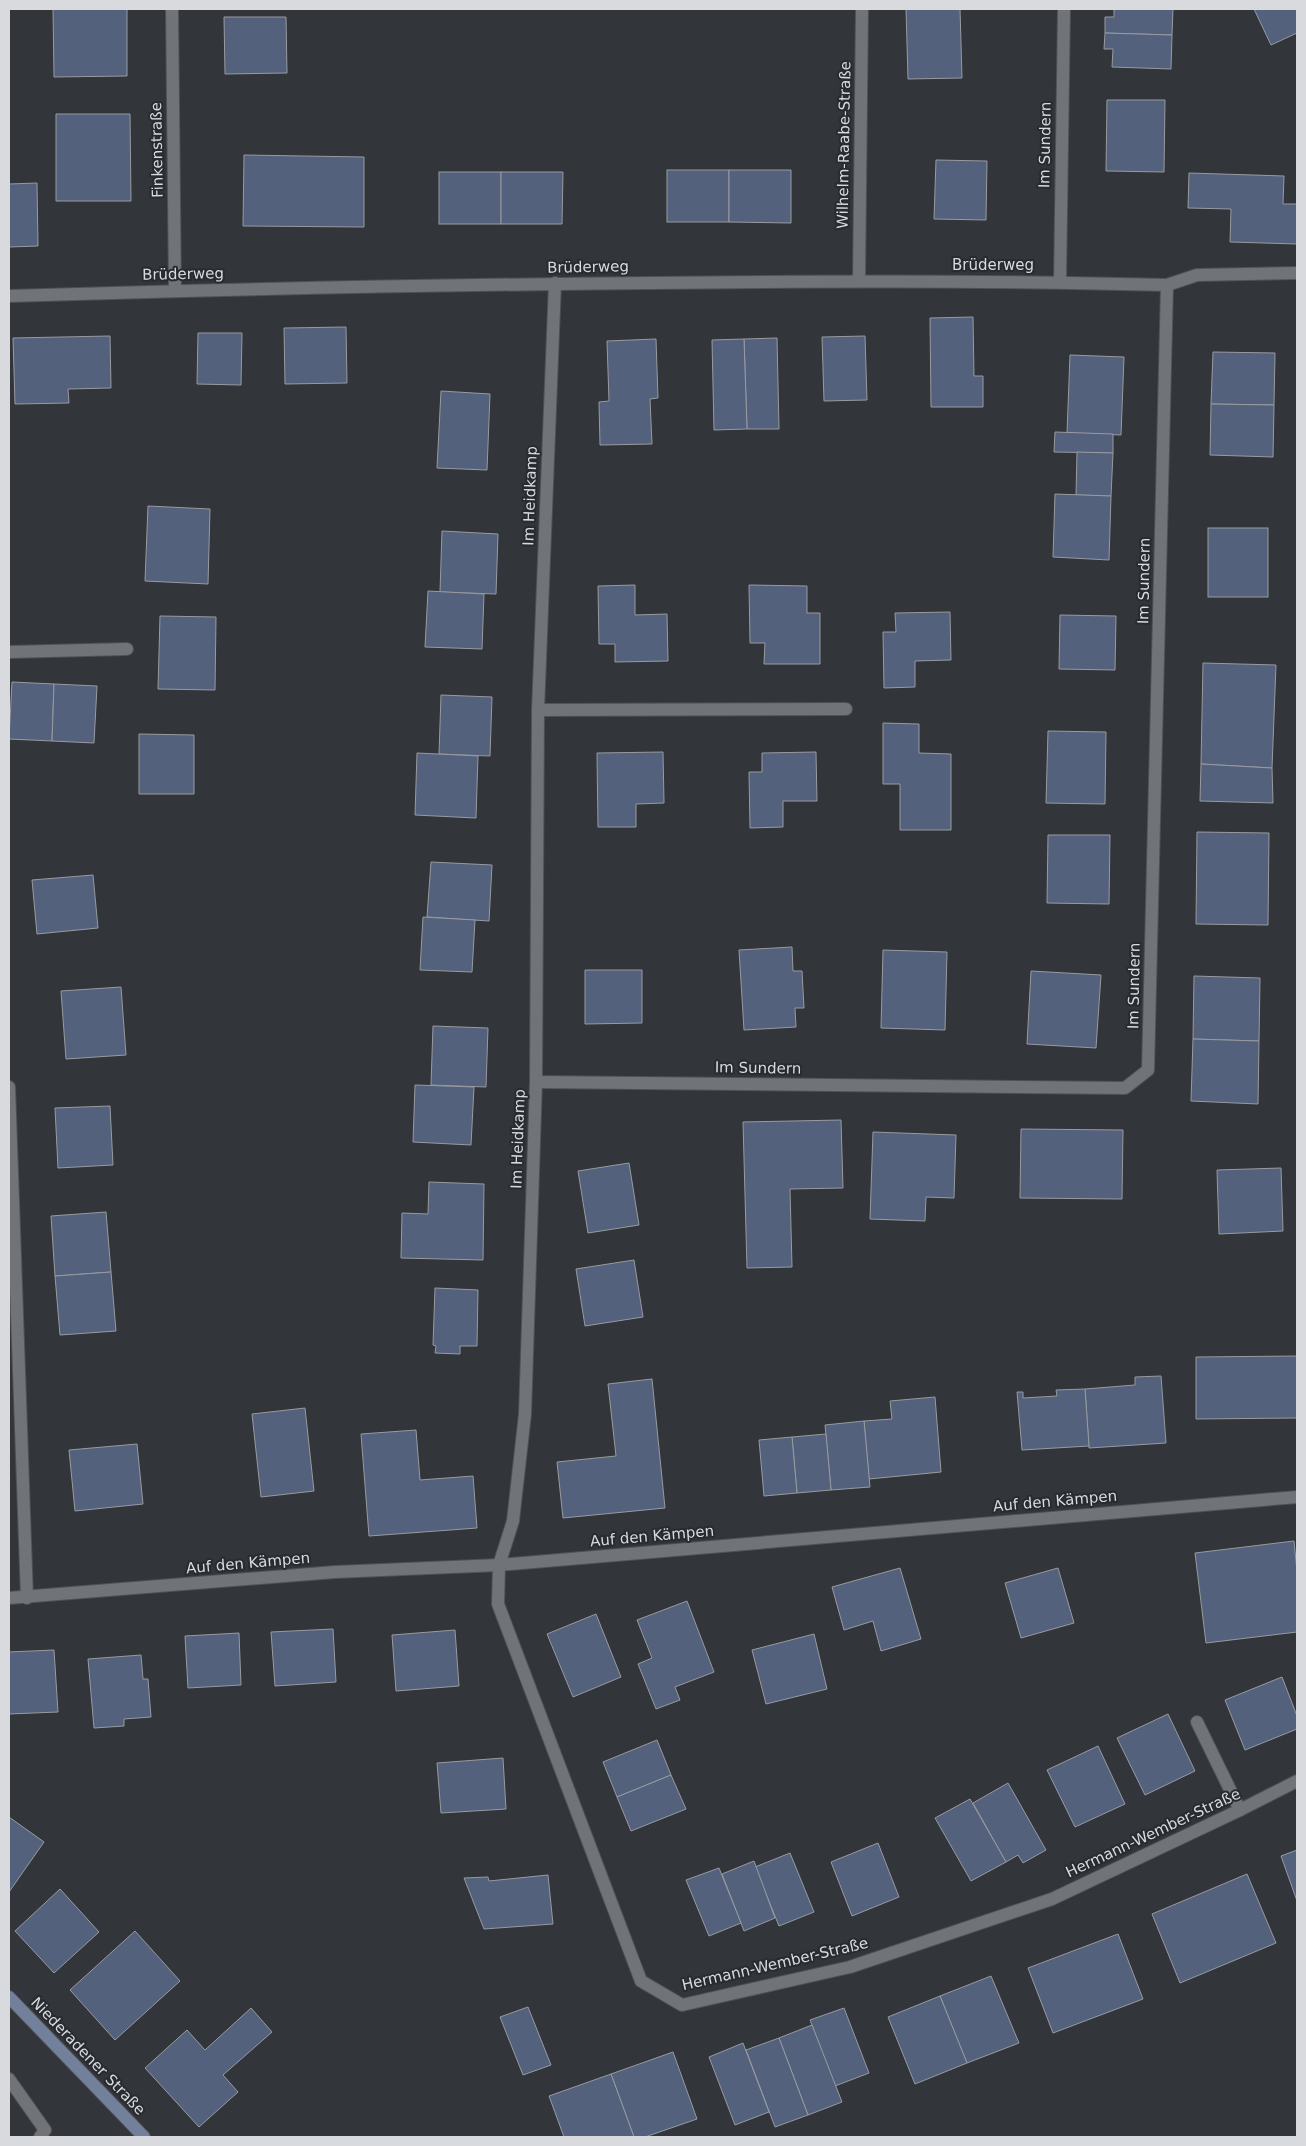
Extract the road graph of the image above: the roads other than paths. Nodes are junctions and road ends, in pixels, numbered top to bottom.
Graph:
1 (172, 9) edge
2 (862, 9) edge
3 (1064, 9) edge
4 (1297, 273) edge
5 (859, 281) junction
6 (1060, 282) junction
7 (555, 283) junction
8 (1167, 285) junction
9 (175, 290) junction
10 (9, 296) edge
11 (127, 649) dead end
12 (9, 652) edge
13 (846, 709) dead end
14 (538, 710) junction
15 (536, 1082) junction
16 (9, 1087) edge
17 (1297, 1497) edge
18 (499, 1566) junction
19 (9, 1598) edge
20 (28, 1598) junction
21 (1197, 1722) dead end
22 (1297, 1781) edge
23 (1240, 1810) junction
24 (9, 1997) edge
25 (9, 2079) edge
26 (40, 2137) edge
27 (144, 2137) edge

1 - 9 street, Finkenstraße
2 - 5 street, Wilhelm-Raabe-Straße
3 - 6 street, Im Sundern
4 - 8 street
5 - 6 street, Brüderweg
5 - 7 street, Brüderweg
6 - 8 street, Brüderweg
7 - 9 street, Brüderweg
7 - 14 street, Im Heidkamp
8 - 15 street, Im Sundern
9 - 10 street, Brüderweg
11 - 12 street
13 - 14 street
14 - 15 street, Im Heidkamp
15 - 18 street, Im Heidkamp
16 - 20 street
17 - 18 street, Auf den Kämpen
18 - 20 street, Auf den Kämpen
18 - 23 street, Hermann-Wember-Straße
19 - 20 street, Auf den Kämpen
21 - 23 street
22 - 23 street, Hermann-Wember-Straße
24 - 27 street, Niederadener Straße
25 - 26 street

